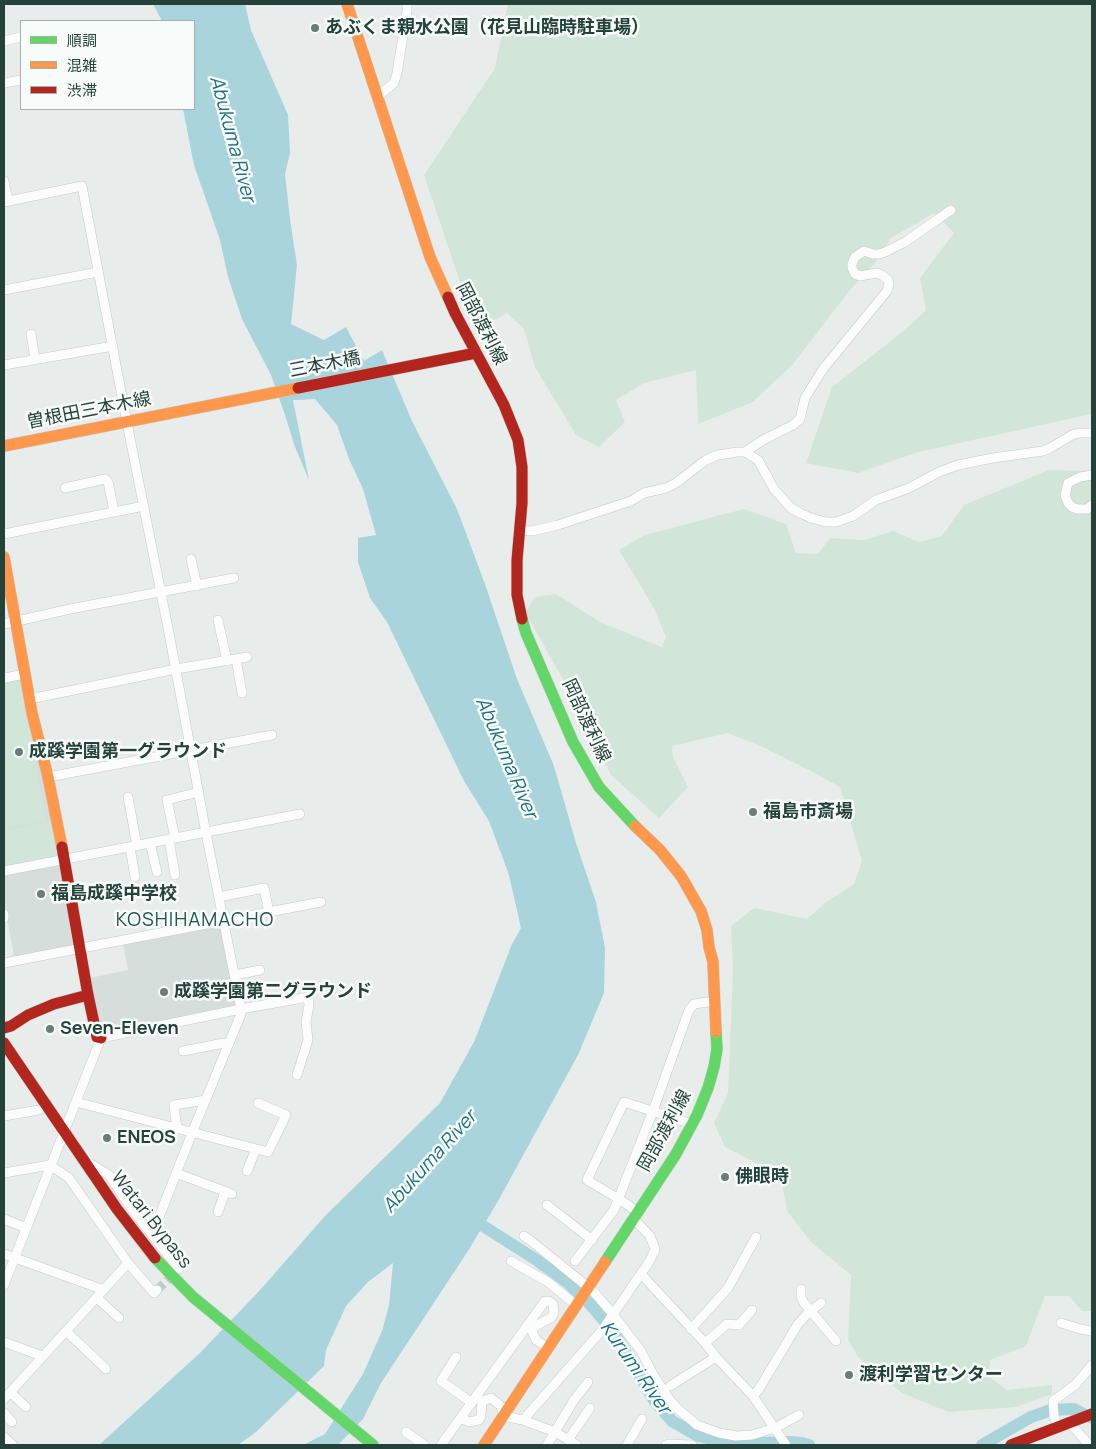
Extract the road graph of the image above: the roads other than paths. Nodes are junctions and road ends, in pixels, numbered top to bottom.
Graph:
1 (347, 4) edge
2 (407, 4) edge
3 (20, 37) edge
4 (4, 41) edge
5 (20, 80) edge
6 (4, 84) edge
7 (377, 97) junction
8 (4, 181) edge
9 (6, 201) edge
10 (950, 210) dead end
11 (98, 272) junction
12 (4, 290) edge
13 (31, 334) dead end
14 (113, 346) junction
15 (476, 353) junction
16 (35, 359) junction
17 (4, 365) edge
18 (181, 411) joint
19 (126, 423) junction
20 (1092, 433) edge
21 (4, 446) edge
22 (745, 452) junction
23 (1092, 475) edge
24 (65, 488) dead end
25 (1092, 505) edge
26 (144, 506) junction
27 (114, 511) junction
28 (520, 530) junction
29 (4, 534) edge
30 (4, 556) edge
31 (191, 559) dead end
32 (234, 578) dead end
33 (196, 586) junction
34 (161, 592) junction
35 (218, 620) dead end
36 (10, 623) edge
37 (247, 657) dead end
38 (231, 660) junction
39 (176, 669) junction
40 (25, 674) junction
41 (4, 678) edge
42 (242, 693) dead end
43 (30, 699) junction
44 (272, 735) dead end
45 (191, 750) junction
46 (48, 777) junction
47 (199, 792) junction
48 (128, 797) dead end
49 (300, 814) dead end
50 (206, 833) junction
51 (172, 838) junction
52 (150, 843) junction
53 (133, 846) junction
54 (64, 859) junction
55 (4, 871) edge
56 (157, 872) dead end
57 (175, 875) dead end
58 (135, 877) dead end
59 (219, 897) junction
60 (321, 902) dead end
61 (269, 912) junction
62 (224, 921) junction
63 (80, 948) junction
64 (4, 963) edge
65 (260, 970) dead end
66 (235, 975) junction
67 (88, 995) junction
68 (715, 1001) junction
69 (241, 1009) junction
70 (7, 1027) edge
71 (4, 1036) edge
72 (101, 1038) junction
73 (4, 1043) edge
74 (229, 1044) junction
75 (183, 1051) dead end
76 (4, 1061) edge
77 (297, 1075) dead end
78 (206, 1100) junction
79 (76, 1102) junction
80 (258, 1103) dead end
81 (38, 1110) junction
82 (653, 1111) junction
83 (4, 1116) edge
84 (692, 1124) junction
85 (177, 1129) junction
86 (192, 1133) junction
87 (62, 1136) junction
88 (256, 1149) junction
89 (84, 1160) junction
90 (50, 1165) junction
91 (246, 1171) dead end
92 (4, 1173) edge
93 (176, 1173) junction
94 (620, 1199) junction
95 (547, 1205) dead end
96 (218, 1212) dead end
97 (636, 1215) junction
98 (4, 1219) edge
99 (26, 1228) junction
100 (152, 1235) junction
101 (524, 1236) dead end
102 (756, 1237) dead end
103 (592, 1240) junction
104 (4, 1254) edge
105 (15, 1258) junction
106 (511, 1261) dead end
107 (576, 1262) dead end
108 (128, 1263) junction
109 (179, 1269) dead end
110 (641, 1274) junction
111 (4, 1285) edge
112 (589, 1288) junction
113 (800, 1289) dead end
114 (104, 1290) junction
115 (157, 1290) dead end
116 (97, 1298) junction
117 (191, 1300) junction
118 (821, 1303) dead end
119 (577, 1304) junction
120 (752, 1310) dead end
121 (811, 1311) junction
122 (612, 1314) junction
123 (119, 1318) dead end
124 (1061, 1323) dead end
125 (691, 1329) junction
126 (66, 1331) junction
127 (1092, 1331) edge
128 (836, 1341) dead end
129 (4, 1342) edge
130 (705, 1343) junction
131 (548, 1348) junction
132 (42, 1356) junction
133 (456, 1357) dead end
134 (716, 1357) junction
135 (1092, 1365) edge
136 (106, 1369) dead end
137 (588, 1382) dead end
138 (670, 1386) dead end
139 (7, 1395) edge
140 (753, 1396) junction
141 (472, 1403) junction
142 (26, 1407) dead end
143 (590, 1408) dead end
144 (4, 1413) edge
145 (799, 1415) dead end
146 (503, 1416) junction
147 (1088, 1416) edge
148 (461, 1418) junction
149 (642, 1419) dead end
150 (523, 1420) junction
151 (12, 1422) dead end
152 (1056, 1422) junction
153 (1070, 1423) junction
154 (775, 1428) junction
155 (406, 1432) dead end
156 (555, 1432) junction
157 (4, 1437) edge
158 (568, 1440) junction
159 (13, 1445) edge
160 (358, 1445) edge
161 (373, 1445) edge
162 (424, 1445) edge
163 (441, 1445) edge
164 (484, 1445) edge
165 (547, 1445) edge
166 (577, 1445) edge
167 (627, 1445) edge
168 (666, 1445) edge
169 (692, 1445) edge
170 (786, 1445) edge
171 (1011, 1445) edge
172 (1089, 1445) edge

1 - 7 main road, 岡部渡利線
2 - 7 street
3 - 4 street
5 - 6 street
7 - 15 main road, 岡部渡利線
8 - 9 street
9 - 11 street
10 - 22 street
11 - 12 street
11 - 14 street
13 - 16 street
14 - 16 street
14 - 19 street
15 - 18 main road, 三本木橋
15 - 28 main road, 岡部渡利線
16 - 17 street
18 - 19 main road, 曽根田三本木線
19 - 21 main road, 曽根田三本木線
19 - 26 street
20 - 22 street
22 - 28 street
23 - 25 street
24 - 27 street
26 - 27 street
26 - 34 street
27 - 29 street
28 - 68 main road, 岡部渡利線
30 - 36 main road
31 - 33 street
32 - 33 street
33 - 34 street
34 - 36 street
34 - 39 street
35 - 38 street
36 - 40 main road
37 - 38 street
38 - 39 street
38 - 42 street
39 - 43 street
39 - 45 street
40 - 41 street
40 - 43 main road
43 - 46 main road
44 - 45 street
45 - 46 street
45 - 47 street
46 - 54 main road
47 - 50 street
47 - 51 street
48 - 53 street
49 - 50 street
50 - 51 street
50 - 59 street
51 - 52 street
51 - 57 street
52 - 53 street
52 - 56 street
53 - 54 street
53 - 58 street
54 - 55 street
54 - 63 main road
59 - 61 street
59 - 62 street
60 - 61 street
61 - 62 street
62 - 63 street
62 - 66 street
63 - 64 street
63 - 67 main road
65 - 66 street
66 - 69 street
67 - 70 main road
67 - 72 main road
68 - 82 street
68 - 84 main road, 岡部渡利線
69 - 72 street
69 - 74 street
69 - 77 street
70 - 71 main road
72 - 79 street
73 - 87 main road, Watari Bypass
74 - 75 street
74 - 78 street
76 - 81 main road, Watari Bypass
78 - 85 street
78 - 86 street
79 - 85 street
79 - 87 street
80 - 88 street
81 - 83 street
81 - 87 main road, Watari Bypass
82 - 84 street
82 - 94 street
82 - 94 street
84 - 97 main road, 岡部渡利線
85 - 86 street
86 - 88 street
86 - 93 street
87 - 89 main road, Watari Bypass
87 - 90 street
87 - 117 main road, Watari Bypass
88 - 91 street
89 - 100 street
89 - 117 main road, Watari Bypass
90 - 92 street
90 - 99 street
90 - 108 street
93 - 96 street
93 - 100 street
94 - 97 street
94 - 103 street
95 - 103 street
97 - 110 street
97 - 112 main road, 岡部渡利線
98 - 99 street
99 - 105 street
100 - 109 street
101 - 112 street
102 - 125 street
103 - 107 street
104 - 105 street
105 - 111 street
105 - 114 street
106 - 119 street
108 - 114 street
108 - 115 street
110 - 122 street
110 - 125 street
112 - 119 main road, 岡部渡利線
112 - 122 street
113 - 121 street
114 - 116 street
116 - 123 street
116 - 126 street
117 - 160 main road, Watari Bypass
117 - 161 main road, Watari Bypass
118 - 121 street
119 - 131 main road, 岡部渡利線
120 - 130 street
121 - 128 street
121 - 140 street
122 - 150 street
122 - 154 street
124 - 127 street
125 - 130 street
126 - 132 street
126 - 136 street
129 - 132 street
130 - 134 street
131 - 141 street
131 - 146 main road, 岡部渡利線
132 - 139 street
133 - 141 street
134 - 138 street
134 - 140 street
135 - 152 street
137 - 156 street
139 - 142 street
140 - 154 street
141 - 148 street
143 - 158 street
144 - 151 street
145 - 154 street
146 - 148 street
146 - 150 street
146 - 164 main road, 岡部渡利線
147 - 153 main road
148 - 163 street
149 - 167 street
150 - 156 street
152 - 153 main road
152 - 171 main road
153 - 172 street
154 - 170 street
155 - 162 street
156 - 158 street
156 - 165 street
157 - 159 street
158 - 166 street
168 - 169 street

